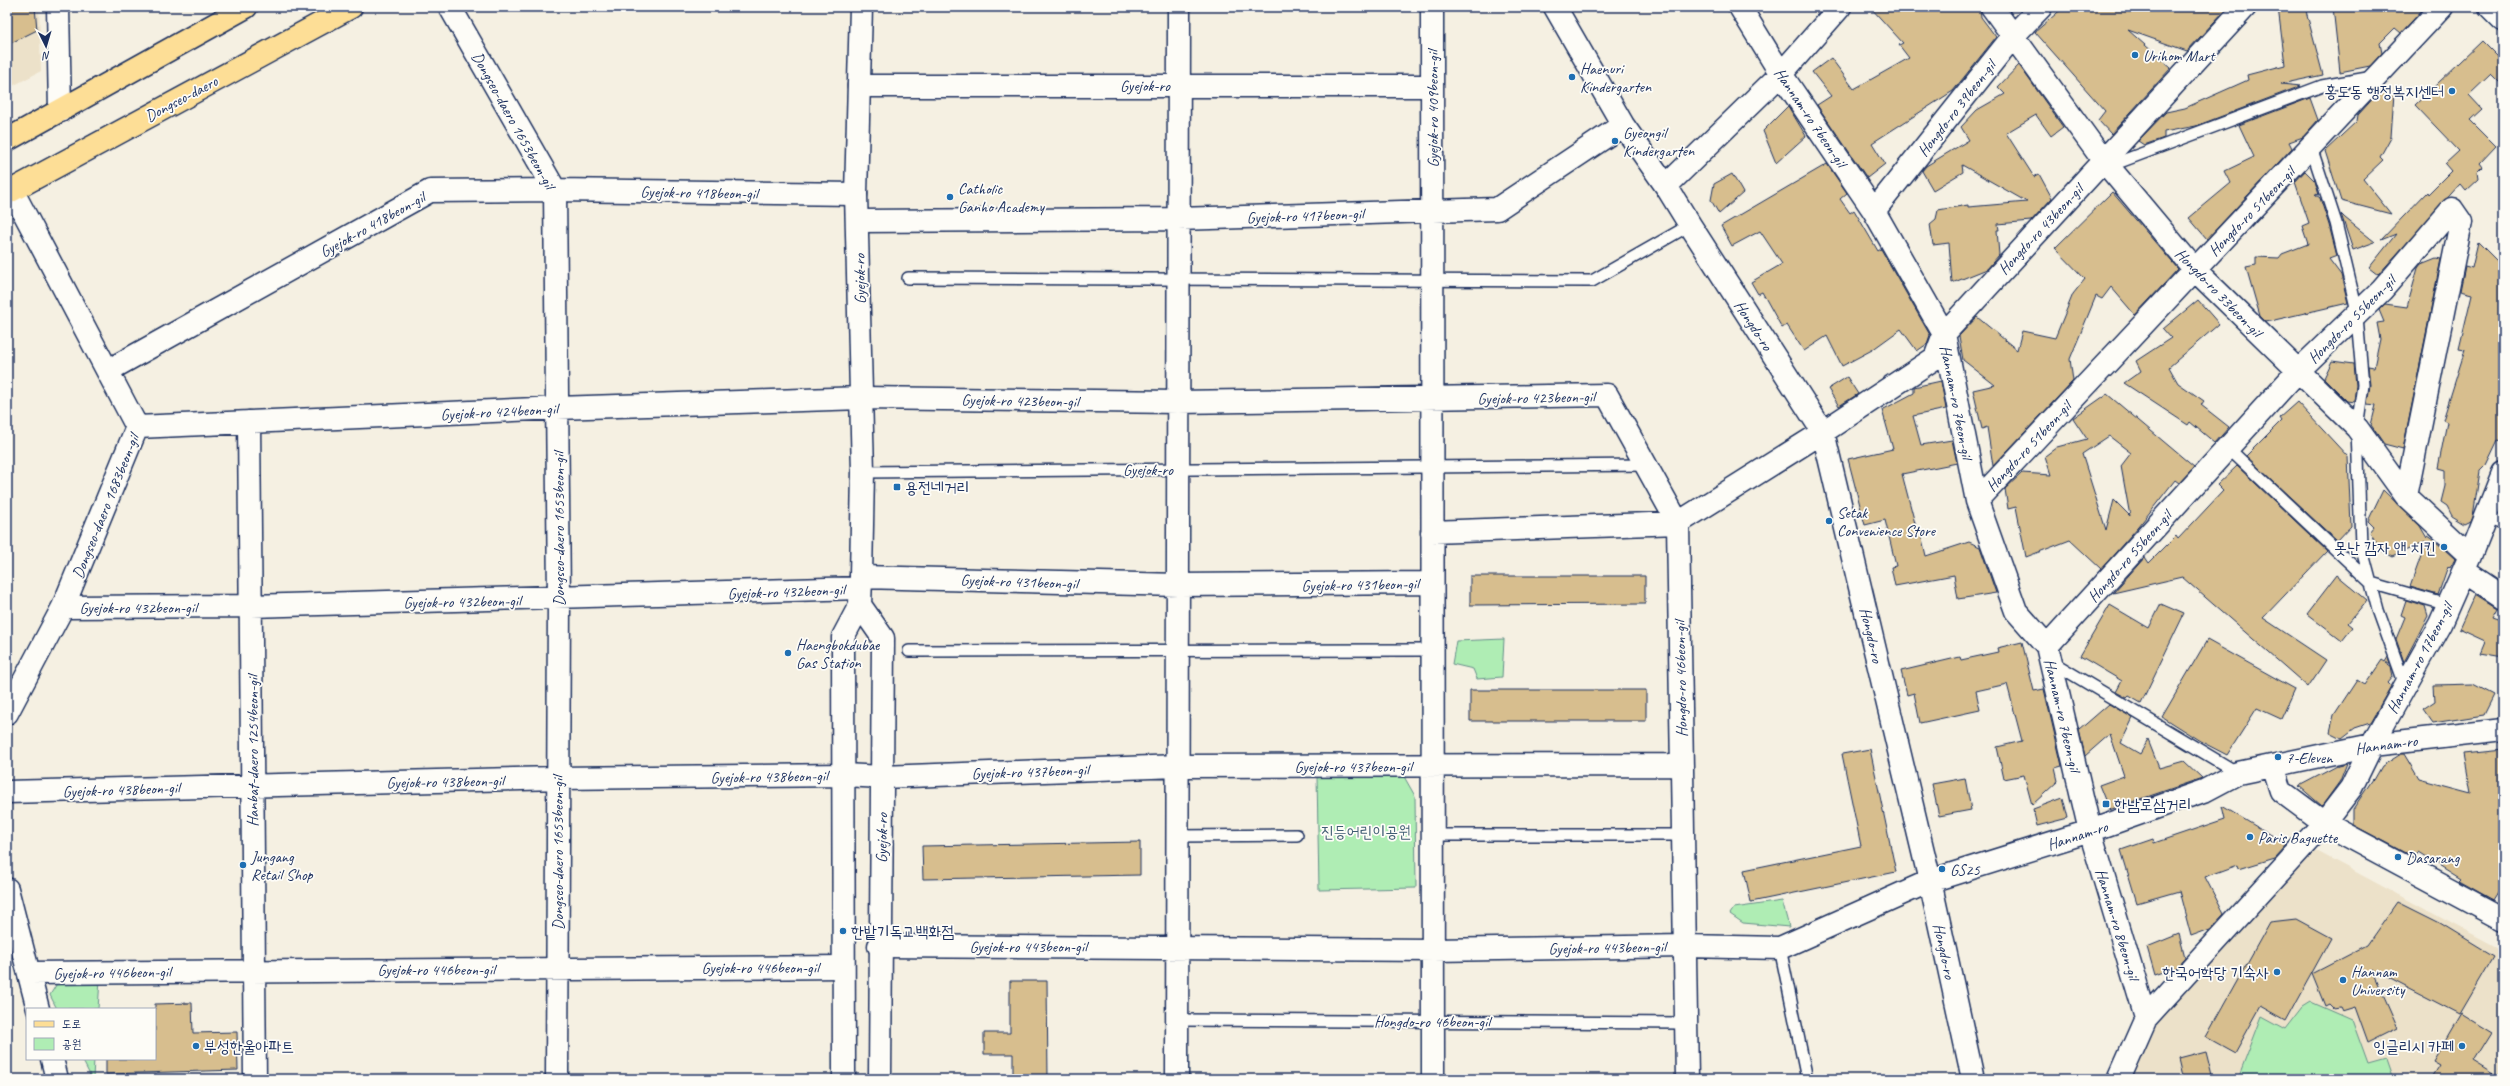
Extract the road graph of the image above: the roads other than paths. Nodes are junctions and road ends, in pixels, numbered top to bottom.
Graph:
1 (58, 7) edge
2 (246, 7) edge
3 (351, 7) edge
4 (450, 7) edge
5 (861, 7) edge
6 (1178, 7) edge
7 (1432, 7) edge
8 (1556, 7) edge
9 (1740, 7) edge
10 (1840, 7) edge
11 (1992, 7) edge
12 (2041, 7) edge
13 (2245, 7) edge
14 (2442, 7) edge
15 (2490, 7) edge
16 (2503, 20) edge
17 (2014, 35) junction
18 (1781, 74) junction
19 (2378, 76) junction
20 (1178, 85) junction
21 (859, 86) junction
22 (1432, 86) junction
23 (60, 111) junction
24 (1623, 125) junction
25 (7, 140) edge
26 (2311, 148) junction
27 (2106, 163) junction
28 (1666, 186) junction
29 (555, 190) junction
30 (10, 191) edge
31 (856, 194) junction
32 (1432, 211) junction
33 (1874, 211) junction
34 (1178, 219) junction
35 (858, 221) junction
36 (1690, 225) junction
37 (2194, 270) junction
38 (908, 278) dead end
39 (1178, 279) junction
40 (1432, 280) junction
41 (2356, 316) junction
42 (1944, 334) junction
43 (109, 370) junction
44 (2298, 372) junction
45 (862, 398) junction
46 (1432, 399) junction
47 (1178, 402) junction
48 (557, 408) junction
49 (249, 422) junction
50 (137, 427) junction
51 (2357, 428) junction
52 (1823, 432) junction
53 (2228, 448) junction
54 (1646, 465) junction
55 (1432, 467) junction
56 (1178, 469) junction
57 (863, 472) junction
58 (2503, 473) edge
59 (2406, 496) junction
60 (1976, 501) junction
61 (2494, 520) edge
62 (1678, 523) junction
63 (1432, 532) junction
64 (2467, 563) junction
65 (2371, 582) junction
66 (1432, 583) junction
67 (1178, 586) junction
68 (860, 590) junction
69 (2503, 597) edge
70 (559, 599) junction
71 (2448, 605) junction
72 (251, 606) junction
73 (63, 607) junction
74 (1178, 650) junction
75 (1433, 650) junction
76 (909, 651) dead end
77 (2049, 654) junction
78 (2406, 686) junction
79 (7, 713) edge
80 (2503, 730) edge
81 (2372, 745) junction
82 (1433, 765) junction
83 (1682, 765) junction
84 (1178, 766) junction
85 (2273, 766) junction
86 (2238, 773) junction
87 (844, 775) junction
88 (882, 777) junction
89 (556, 778) junction
90 (252, 785) junction
91 (7, 792) edge
92 (2324, 824) junction
93 (2090, 831) junction
94 (1297, 835) dead end
95 (1433, 835) junction
96 (1683, 835) junction
97 (1177, 836) junction
98 (1930, 881) junction
99 (7, 889) edge
100 (2500, 911) edge
101 (879, 946) junction
102 (1685, 946) junction
103 (1177, 947) junction
104 (1780, 948) junction
105 (1433, 950) junction
106 (843, 967) junction
107 (558, 968) junction
108 (254, 970) junction
109 (29, 973) junction
110 (38, 1008) edge
111 (2146, 1018) junction
112 (1177, 1020) junction
113 (1433, 1021) junction
114 (1686, 1023) junction
115 (52, 1060) edge
116 (57, 1079) edge
117 (256, 1079) edge
118 (557, 1079) edge
119 (844, 1079) edge
120 (880, 1079) edge
121 (1177, 1079) edge
122 (1433, 1079) edge
123 (1687, 1079) edge
124 (1807, 1079) edge
125 (1974, 1079) edge
126 (2119, 1079) edge

1 - 23 street
2 - 23 main road
3 - 30 main road, Dongseo-daero
4 - 29 street, Dongseo-daero 1653beon-gil
5 - 21 street, Gyejok-ro
6 - 20 street
7 - 22 street, Gyejok-ro 409beon-gil
8 - 24 street, Hongdo-ro
9 - 18 street, Hannam-ro 7beon-gil
10 - 18 street
11 - 17 street, Hongdo-ro 33beon-gil
12 - 17 street, Hongdo-ro 39beon-gil
13 - 27 street, Hongdo-ro 43beon-gil
14 - 19 street, Hongdo-ro 51beon-gil
15 - 16 street
17 - 27 street, Hongdo-ro 33beon-gil
17 - 33 street, Hongdo-ro 39beon-gil
18 - 28 street
18 - 33 street, Hannam-ro 7beon-gil
19 - 26 street, Hongdo-ro 51beon-gil
19 - 27 lane
20 - 21 street, Gyejok-ro
20 - 22 street, Gyejok-ro
20 - 34 street
21 - 31 street, Gyejok-ro
22 - 32 street, Gyejok-ro 409beon-gil
23 - 25 main road
24 - 28 street, Hongdo-ro
24 - 32 street, Gyejok-ro 417beon-gil
26 - 37 street, Hongdo-ro 51beon-gil
26 - 41 lane
27 - 37 street, Hongdo-ro 33beon-gil
27 - 42 street, Hongdo-ro 43beon-gil
28 - 36 street, Hongdo-ro
29 - 31 street, Gyejok-ro 418beon-gil
29 - 43 street, Gyejok-ro 418beon-gil
29 - 48 street, Dongseo-daero 1653beon-gil
30 - 43 street, Dongseo-daero
31 - 35 street, Gyejok-ro
32 - 34 street, Gyejok-ro 417beon-gil
32 - 40 street
33 - 42 street, Hannam-ro 7beon-gil
34 - 35 street, Gyejok-ro 417beon-gil
34 - 39 street
35 - 45 street, Gyejok-ro
36 - 40 lane
36 - 52 street, Hongdo-ro
37 - 44 street, Hongdo-ro 33beon-gil
37 - 60 street, Hongdo-ro 51beon-gil
38 - 39 lane
39 - 40 lane
39 - 47 street
40 - 46 street
41 - 44 street, Hongdo-ro 55beon-gil
41 - 51 lane
41 - 59 street, Hongdo-ro 55beon-gil
42 - 52 street, Hongdo-ro 43beon-gil
42 - 60 street, Hannam-ro 7beon-gil
43 - 50 street, Dongseo-daero
44 - 51 street, Hongdo-ro 33beon-gil
44 - 53 street, Hongdo-ro 55beon-gil
45 - 47 street, Gyejok-ro 423beon-gil
45 - 48 street, Gyejok-ro 424beon-gil
45 - 57 street, Gyejok-ro
46 - 47 street, Gyejok-ro 423beon-gil
46 - 54 street, Gyejok-ro 423beon-gil
46 - 55 street
47 - 56 street
48 - 49 street, Gyejok-ro 424beon-gil
48 - 70 street, Dongseo-daero 1653beon-gil
49 - 50 street, Gyejok-ro 424beon-gil
49 - 72 street, Hanbat-daero 1254beon-gil
50 - 73 street, Dongseo-daero 1683beon-gil
51 - 59 street, Hongdo-ro 33beon-gil
51 - 65 lane
52 - 62 street
52 - 98 street, Hongdo-ro
53 - 65 lane
53 - 77 street, Hongdo-ro 55beon-gil
54 - 55 lane
54 - 62 street, Gyejok-ro 423beon-gil
55 - 56 lane, Gyejok-ro
55 - 63 street
56 - 57 lane, Gyejok-ro
56 - 67 street
57 - 68 street, Gyejok-ro
58 - 61 street, Hannam-ro 17beon-gil
59 - 64 street, Hongdo-ro 33beon-gil
60 - 77 street, Hannam-ro 7beon-gil
61 - 64 street, Hannam-ro 17beon-gil
62 - 63 street
62 - 83 street, Hongdo-ro 46beon-gil
63 - 66 street
64 - 69 street
64 - 71 street, Hannam-ro 17beon-gil
65 - 71 lane
65 - 78 lane
66 - 67 street, Gyejok-ro 431beon-gil
66 - 75 street, Gyejok-ro 431beon-gil
67 - 68 street, Gyejok-ro 431beon-gil
67 - 74 street
68 - 70 street, Gyejok-ro 432beon-gil
68 - 87 street, Gyejok-ro
68 - 88 street, Gyejok-ro
70 - 72 street, Gyejok-ro 432beon-gil
70 - 89 street, Dongseo-daero 1653beon-gil
71 - 78 street, Hannam-ro 17beon-gil
72 - 73 street, Gyejok-ro 432beon-gil
72 - 90 street, Hanbat-daero 1254beon-gil
73 - 79 street, Dongseo-daero 1683beon-gil
74 - 75 lane
74 - 76 lane
74 - 84 street
75 - 82 street, Gyejok-ro 431beon-gil
77 - 86 lane
77 - 93 street, Hannam-ro 7beon-gil
78 - 81 street, Hannam-ro 17beon-gil
80 - 81 street, Hannam-ro
81 - 85 street, Hannam-ro
81 - 92 street, Hannam-ro 17beon-gil
82 - 83 street, Gyejok-ro 437beon-gil
82 - 84 street, Gyejok-ro 437beon-gil
82 - 95 street, Gyejok-ro 437beon-gil
83 - 96 street, Hongdo-ro 46beon-gil
84 - 88 street, Gyejok-ro 437beon-gil
84 - 97 street
85 - 86 street, Hannam-ro
85 - 92 street
86 - 93 street, Hannam-ro
87 - 88 street, Gyejok-ro 438beon-gil
87 - 89 street, Gyejok-ro 438beon-gil
87 - 106 street, Gyejok-ro
88 - 101 street, Gyejok-ro
89 - 90 street, Gyejok-ro 438beon-gil
89 - 107 street, Dongseo-daero 1653beon-gil
90 - 91 street, Gyejok-ro 438beon-gil
90 - 108 street, Hanbat-daero 1254beon-gil
92 - 100 street
92 - 111 street, Hannam-ro 17beon-gil
93 - 98 street, Hannam-ro
93 - 111 street, Hannam-ro 8beon-gil
94 - 97 lane
95 - 96 lane
95 - 105 street, Gyejok-ro 437beon-gil
96 - 102 street, Hongdo-ro 46beon-gil
97 - 103 street
98 - 104 street, Gyejok-ro 443beon-gil
98 - 125 street, Hongdo-ro
99 - 109 street
101 - 103 street, Gyejok-ro 443beon-gil
101 - 120 street, Gyejok-ro
102 - 104 street, Gyejok-ro 443beon-gil
102 - 105 street, Gyejok-ro 443beon-gil
102 - 114 street, Hongdo-ro 46beon-gil
103 - 105 street, Gyejok-ro 443beon-gil
103 - 112 street
104 - 124 lane
105 - 113 street
106 - 107 street, Gyejok-ro 446beon-gil
106 - 119 street, Gyejok-ro
107 - 108 street, Gyejok-ro 446beon-gil
107 - 118 street, Dongseo-daero 1653beon-gil
108 - 109 street, Gyejok-ro 446beon-gil
108 - 117 street, Hanbat-daero 1254beon-gil
109 - 110 street
111 - 126 street, Hannam-ro 17beon-gil
112 - 113 lane, Hongdo-ro 46beon-gil
112 - 121 street
113 - 114 lane, Hongdo-ro 46beon-gil
113 - 122 street
114 - 123 street, Hongdo-ro 46beon-gil
115 - 116 street

